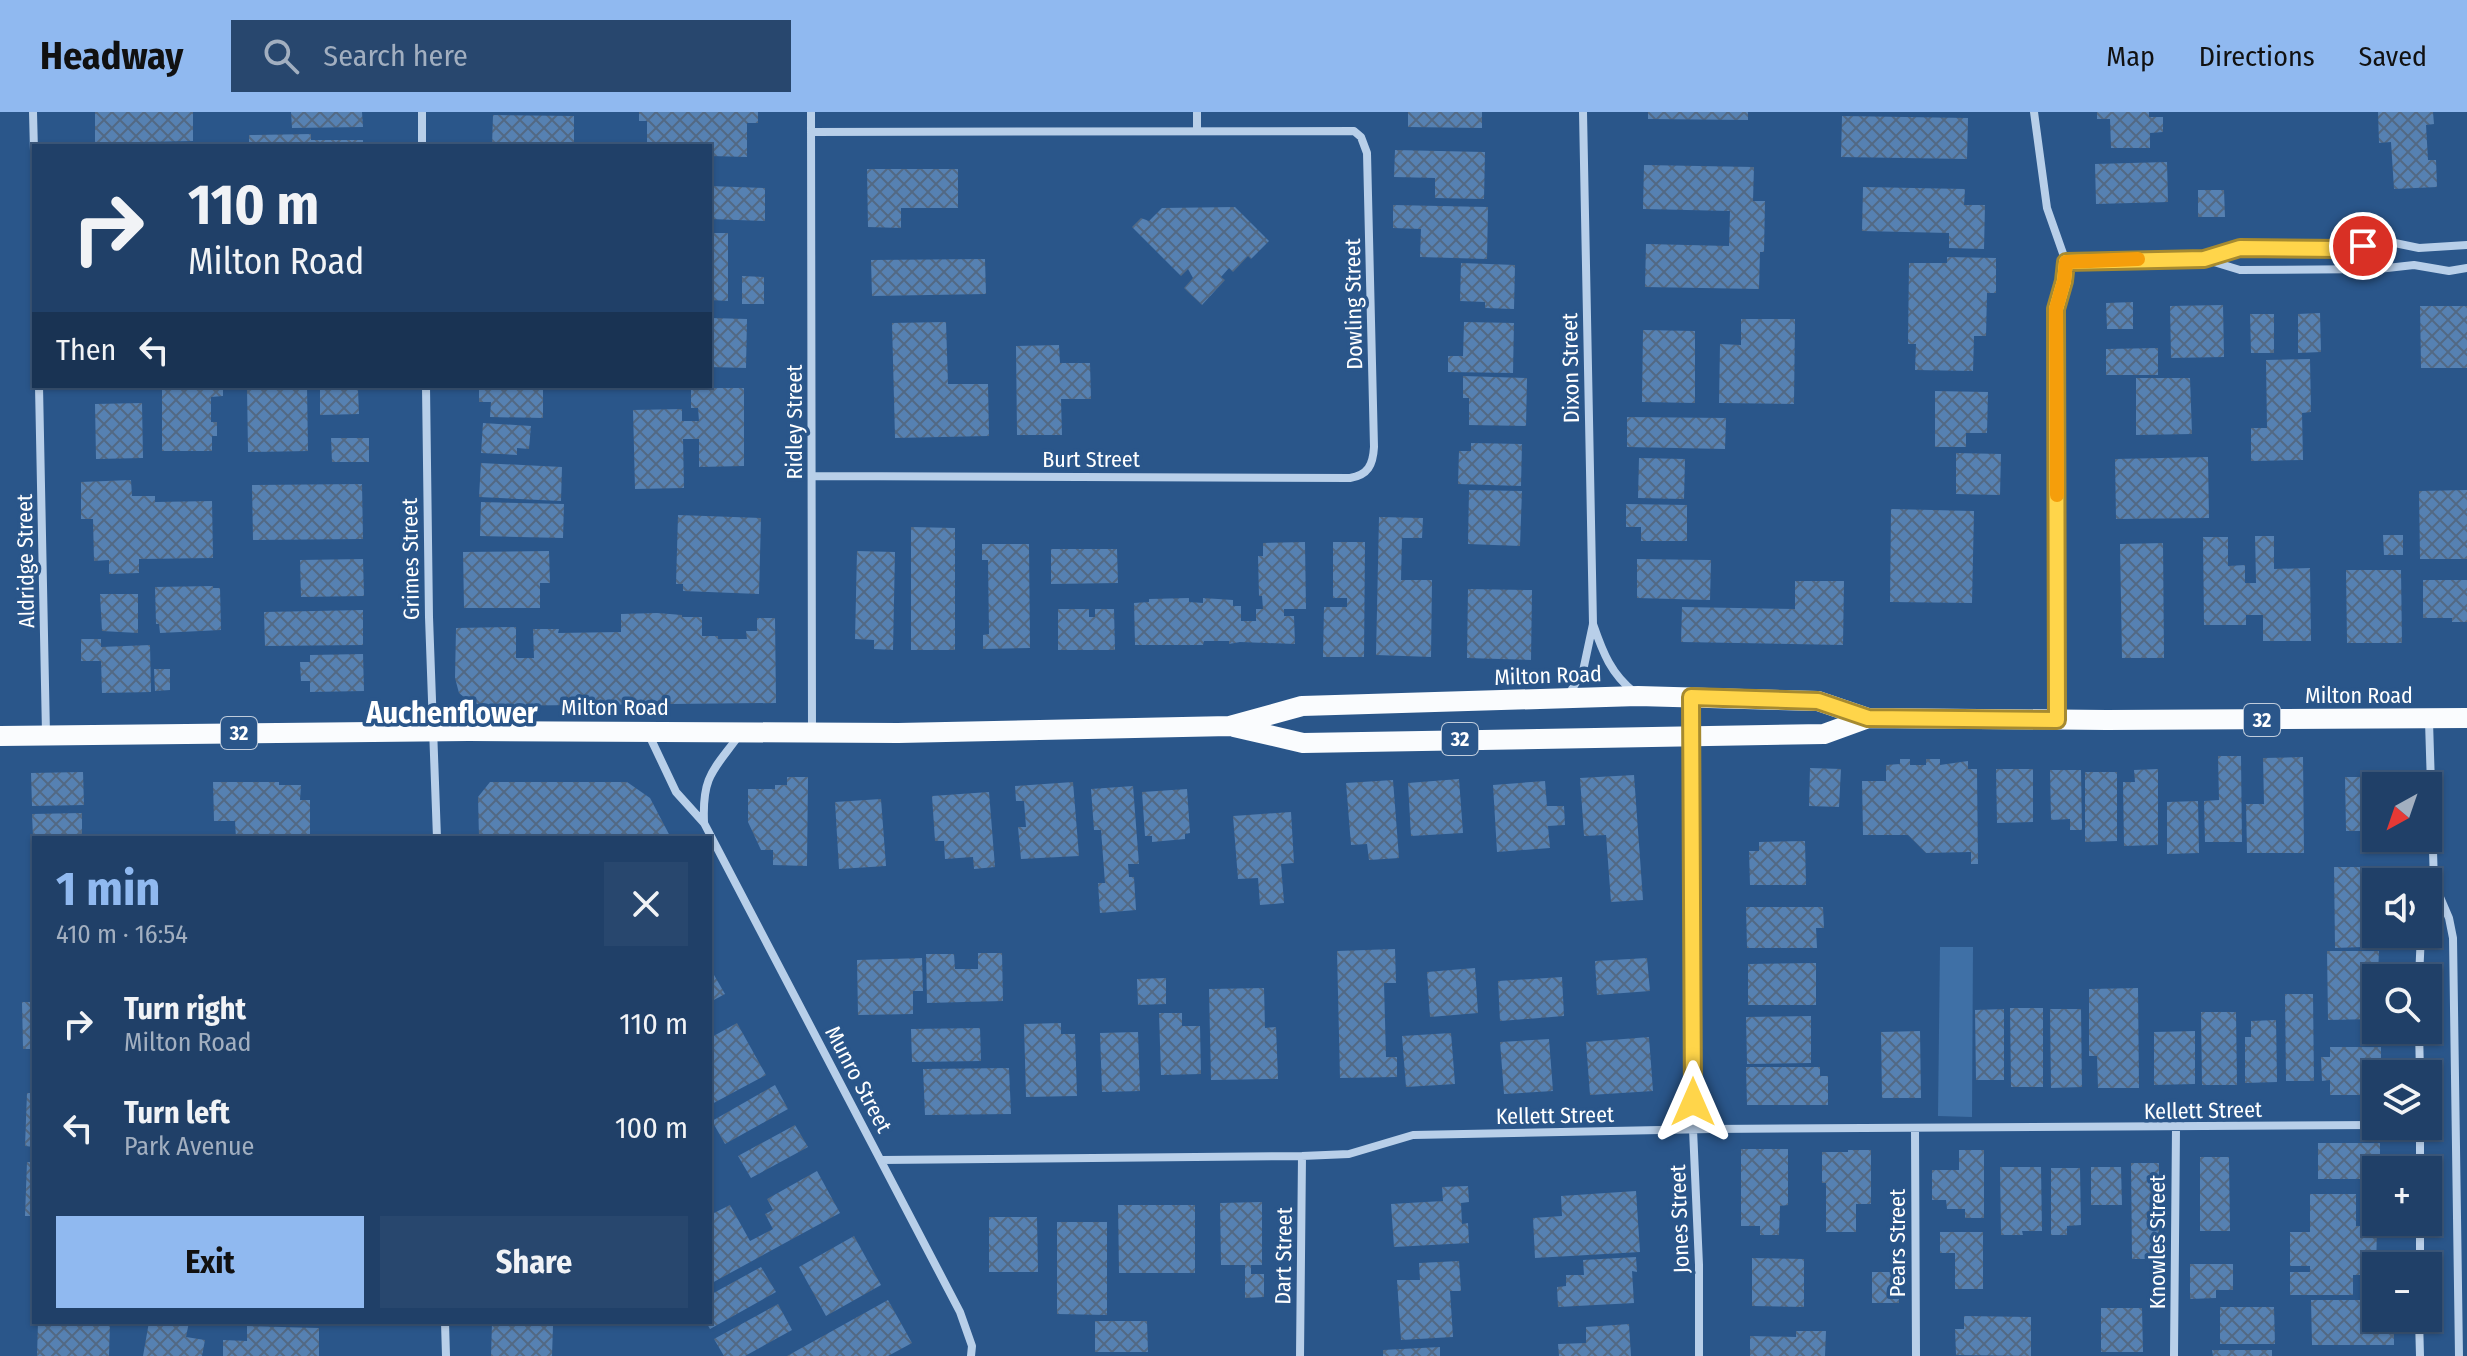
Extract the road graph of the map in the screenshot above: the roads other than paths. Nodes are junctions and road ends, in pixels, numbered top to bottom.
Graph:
1 (33, 112) edge
2 (422, 112) edge
3 (811, 112) edge
4 (1197, 112) edge
5 (1583, 112) edge
6 (2034, 112) edge
7 (1197, 130) junction
8 (811, 132) junction
9 (34, 144) edge
10 (422, 144) edge
11 (2467, 245) edge
12 (2335, 249) junction
13 (2204, 259) junction
14 (2066, 262) junction
15 (2467, 268) edge
16 (2336, 269) junction
17 (39, 388) edge
18 (426, 388) edge
19 (1368, 471) joint
20 (812, 476) junction
21 (1593, 624) junction
22 (1638, 696) junction
23 (1691, 697) junction
24 (1567, 698) junction
25 (1868, 718) junction
26 (2467, 718) edge
27 (2429, 719) junction
28 (2057, 720) junction
29 (1230, 726) junction
30 (743, 730) junction
31 (433, 731) junction
32 (647, 731) junction
33 (812, 733) junction
34 (46, 735) junction
35 (1691, 735) junction
36 (0, 736) edge
37 (704, 823) junction
38 (437, 836) edge
39 (711, 836) edge
40 (712, 838) edge
41 (2434, 868) edge
42 (2442, 902) edge
43 (2362, 1125) edge
44 (2176, 1128) junction
45 (1693, 1129) junction
46 (1915, 1129) junction
47 (1302, 1156) junction
48 (881, 1160) junction
49 (445, 1324) edge
50 (2419, 1332) edge
51 (446, 1356) edge
52 (971, 1356) edge
53 (1300, 1356) edge
54 (1699, 1356) edge
55 (1916, 1356) edge
56 (2174, 1356) edge
57 (2420, 1356) edge
58 (2459, 1356) edge

1 - 9 street
2 - 10 street
3 - 8 street, Ridley Street
4 - 7 street
5 - 21 street, Dixon Street
6 - 14 street
7 - 8 street
7 - 19 street, Dowling Street
8 - 20 street, Ridley Street
11 - 12 street
12 - 13 street
12 - 16 street
13 - 14 street
13 - 16 street
14 - 28 street
15 - 16 street
17 - 34 street, Aldridge Street
18 - 31 street, Grimes Street
19 - 20 street, Burt Street
20 - 33 street, Ridley Street
21 - 22 street, Dixon Street
21 - 24 street, Dixon Street
22 - 23 main road, Milton Road / 32
22 - 24 main road, Milton Road / 32
23 - 25 main road, Milton Road / 32
23 - 35 street, Jones Street
24 - 29 main road, Milton Road / 32
25 - 28 main road, Milton Road / 32
25 - 35 main road, Milton Road / 32
26 - 27 main road, Milton Road / 32
27 - 28 main road, Milton Road / 32
27 - 41 street
29 - 33 main road, Milton Road / 32
29 - 35 main road, Milton Road / 32
30 - 32 main road, Milton Road / 32
30 - 33 main road, Milton Road / 32
30 - 37 street
31 - 32 main road, Milton Road / 32
31 - 34 main road, Milton Road / 32
31 - 38 street, Grimes Street
32 - 37 street, Munro Street
34 - 36 main road, Milton Road / 32
35 - 45 street, Jones Street
37 - 39 street, Munro Street
40 - 48 street, Munro Street
42 - 58 street
43 - 44 street, Kellett Street
44 - 46 street, Kellett Street
44 - 56 street, Knowles Street
45 - 46 street, Kellett Street
45 - 47 street, Kellett Street
45 - 54 street, Jones Street
46 - 55 street, Pears Street
47 - 48 street, Kellett Street
47 - 53 street, Dart Street
48 - 52 street, Munro Street
49 - 51 street
50 - 57 street

